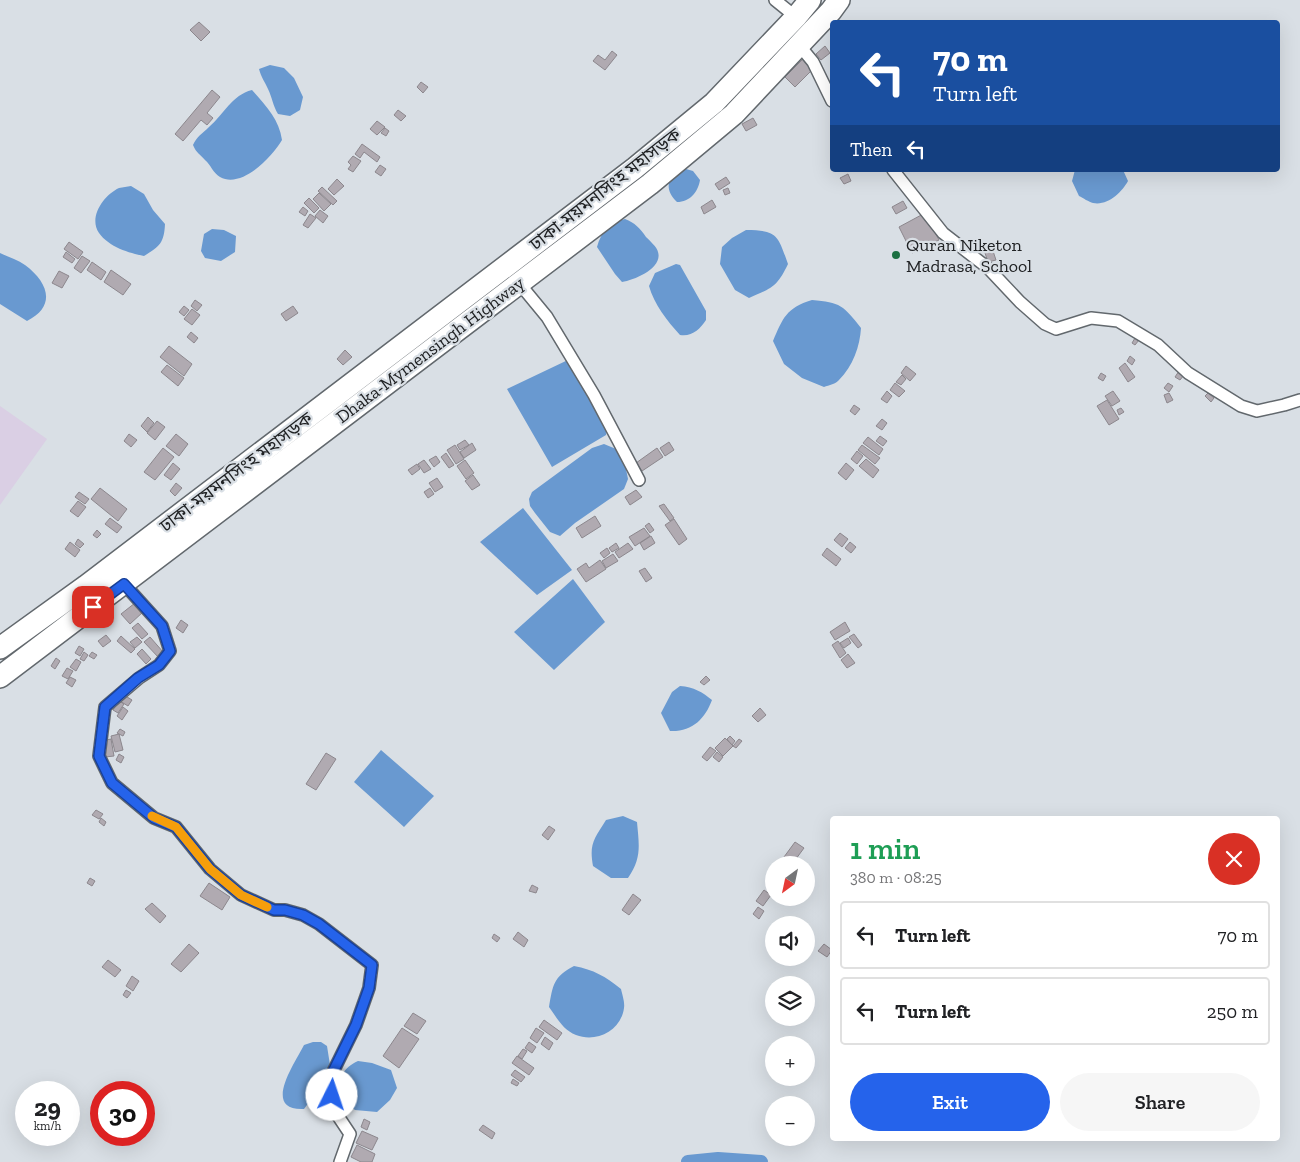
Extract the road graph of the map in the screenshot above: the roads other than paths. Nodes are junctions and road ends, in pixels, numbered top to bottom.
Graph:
1 (774, 0) edge
2 (810, 0) edge
3 (839, 0) edge
4 (796, 17) junction
5 (799, 45) junction
6 (830, 97) edge
7 (895, 172) edge
8 (519, 283) junction
9 (1300, 400) edge
10 (639, 480) dead end
11 (124, 584) junction
12 (0, 648) edge
13 (0, 677) edge
14 (340, 1162) edge

1 - 4 street
2 - 4 highway, ঢাকা-ময়মনসিংহ মহাসড়ক
3 - 5 highway, Dhaka-Mymensingh Highway
4 - 12 highway, ঢাকা-ময়মনসিংহ মহাসড়ক
5 - 6 street
5 - 8 highway, Dhaka-Mymensingh Highway
7 - 9 street
8 - 10 street
8 - 11 highway, Dhaka-Mymensingh Highway
11 - 13 highway, Dhaka-Mymensingh Highway
11 - 14 street

